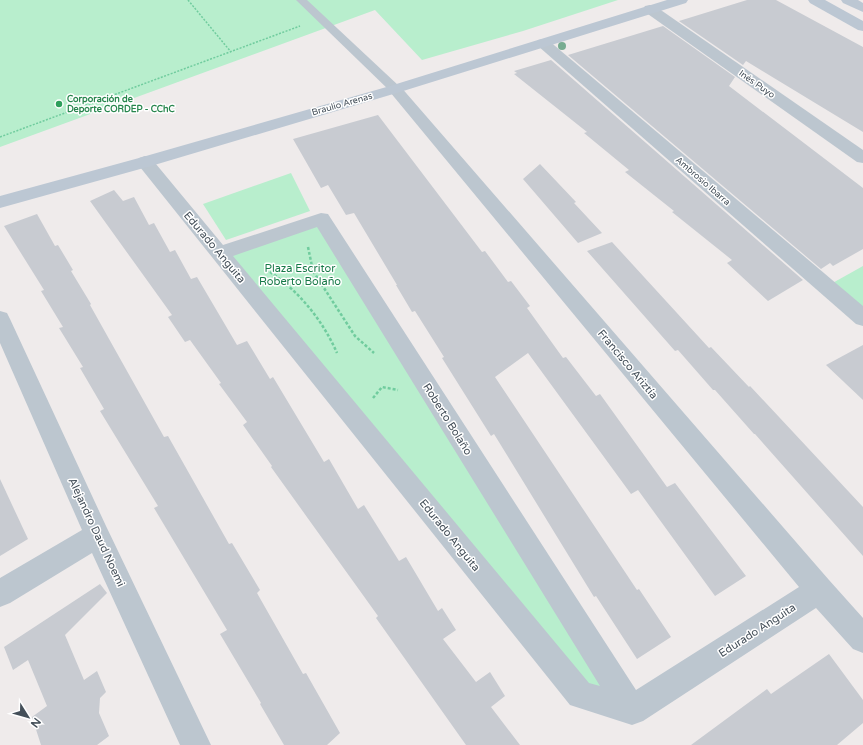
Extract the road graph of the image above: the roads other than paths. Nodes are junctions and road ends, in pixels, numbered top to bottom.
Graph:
1 (301, 0) edge
2 (682, 0) edge
3 (815, 0) edge
4 (848, 0) edge
5 (863, 8) edge
6 (650, 9) junction
7 (863, 27) edge
8 (544, 43) junction
9 (395, 88) junction
10 (863, 158) edge
11 (145, 162) junction
12 (0, 202) edge
13 (220, 253) junction
14 (863, 318) edge
15 (0, 319) edge
16 (8, 355) edge
17 (97, 535) junction
18 (819, 590) junction
19 (0, 593) edge
20 (863, 638) edge
21 (632, 710) junction
22 (196, 745) edge

1 - 9 lane
2 - 6 street, Braulio Arenas
3 - 7 street
4 - 5 street
6 - 8 street, Braulio Arenas
6 - 10 street, Inés Puyo
8 - 9 street, Braulio Arenas
8 - 14 street, Ambrosio Ibarra
9 - 11 street, Braulio Arenas
9 - 18 street, Francisco Ariztía
11 - 12 street, Braulio Arenas
11 - 13 street, Edurado Anguita
13 - 21 street, Edurado Anguita
13 - 21 street, Roberto Bolaño
15 - 16 street, Alejandro Daud Noemi
16 - 17 street, Alejandro Daud Noemi
17 - 19 street
17 - 22 street, Alejandro Daud Noemi
18 - 20 street, Francisco Ariztía
18 - 21 street, Edurado Anguita

